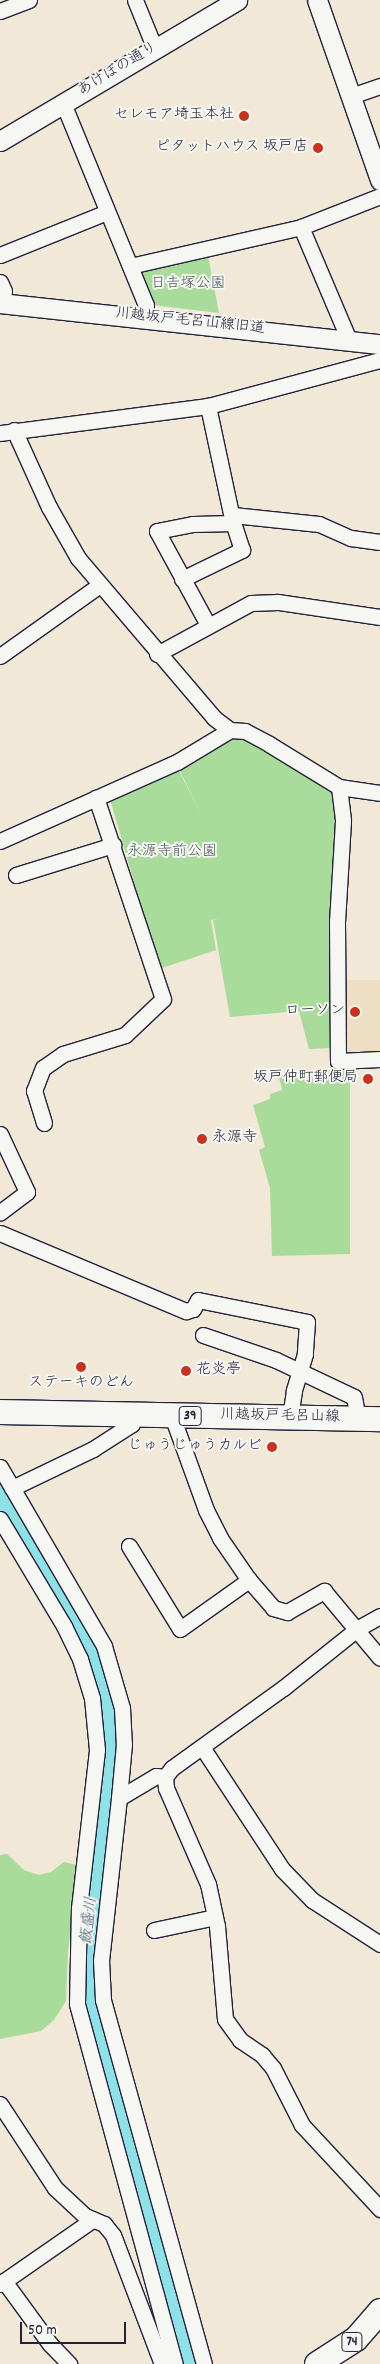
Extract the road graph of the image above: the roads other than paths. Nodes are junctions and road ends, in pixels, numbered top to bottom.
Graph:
1 (29, 0) edge
2 (135, 0) edge
3 (237, 0) edge
4 (316, 0) edge
5 (0, 11) edge
6 (155, 49) junction
7 (380, 86) edge
8 (351, 96) junction
9 (63, 103) junction
10 (0, 141) edge
11 (380, 180) edge
12 (380, 196) edge
13 (107, 212) junction
14 (301, 227) junction
15 (0, 255) edge
16 (130, 266) junction
17 (0, 282) edge
18 (1, 303) edge
19 (145, 317) junction
20 (365, 342) edge
21 (380, 360) edge
22 (351, 370) junction
23 (208, 406) junction
24 (7, 432) edge
25 (233, 519) junction
26 (380, 542) edge
27 (182, 579) junction
28 (98, 586) junction
29 (380, 617) edge
30 (208, 625) junction
31 (157, 654) junction
32 (0, 656) edge
33 (230, 730) junction
34 (339, 787) junction
35 (380, 793) edge
36 (96, 798) junction
37 (0, 841) edge
38 (113, 845) junction
39 (16, 875) dead end
40 (380, 1059) edge
41 (44, 1123) dead end
42 (0, 1134) edge
43 (0, 1212) edge
44 (0, 1233) edge
45 (203, 1335) dead end
46 (301, 1373) junction
47 (0, 1412) edge
48 (132, 1415) junction
49 (172, 1416) junction
50 (290, 1417) junction
51 (369, 1419) edge
52 (0, 1467) edge
53 (12, 1488) junction
54 (0, 1519) edge
55 (129, 1546) dead end
56 (249, 1580) junction
57 (380, 1616) edge
58 (357, 1629) junction
59 (380, 1658) edge
60 (202, 1747) junction
61 (165, 1777) junction
62 (119, 1798) junction
63 (90, 1832) junction
64 (113, 1835) junction
65 (215, 1917) junction
66 (154, 1930) dead end
67 (380, 1944) edge
68 (0, 2104) edge
69 (380, 2208) edge
70 (92, 2220) junction
71 (2, 2283) edge
72 (380, 2311) edge
73 (69, 2364) edge
74 (162, 2364) edge
75 (175, 2364) edge
76 (204, 2364) edge
77 (317, 2364) edge

1 - 5 street
2 - 6 street
3 - 6 street, あけぼの通り
4 - 8 street
6 - 9 street, あけぼの通り
7 - 8 street
8 - 11 street
9 - 10 street, あけぼの通り
9 - 13 street
12 - 14 street
13 - 15 street
13 - 16 street
14 - 16 street
14 - 20 street
16 - 19 street
17 - 18 street
18 - 19 street, 川越坂戸毛呂山線旧道
19 - 20 street, 川越坂戸毛呂山線旧道
20 - 22 street
21 - 22 street
22 - 23 street
23 - 24 street
23 - 25 street
24 - 28 street
25 - 26 street
25 - 27 street
25 - 27 street
27 - 30 street
28 - 31 street
28 - 32 street
29 - 30 street
30 - 31 street
31 - 33 street
33 - 34 street
33 - 36 street
34 - 35 street
34 - 40 street
36 - 37 street
36 - 38 street
38 - 39 street
38 - 41 street
42 - 43 street
44 - 46 street
45 - 46 street
46 - 50 street
46 - 51 street
47 - 48 main road, 川越坂戸毛呂山線 / 39
48 - 49 main road, 川越坂戸毛呂山線 / 39
48 - 53 street
49 - 50 main road, 川越坂戸毛呂山線 / 39
49 - 56 street
50 - 51 main road, 川越坂戸毛呂山線 / 39
52 - 53 street
53 - 62 street
54 - 63 street
55 - 56 street
56 - 58 street
57 - 58 street
58 - 59 street
58 - 60 street
60 - 61 street
60 - 67 street
61 - 62 street
61 - 65 street
62 - 64 street
63 - 64 street
63 - 75 street
64 - 76 street
65 - 66 street
65 - 69 street
68 - 70 street
70 - 71 street
70 - 74 street
71 - 73 street
72 - 77 main road, 74

